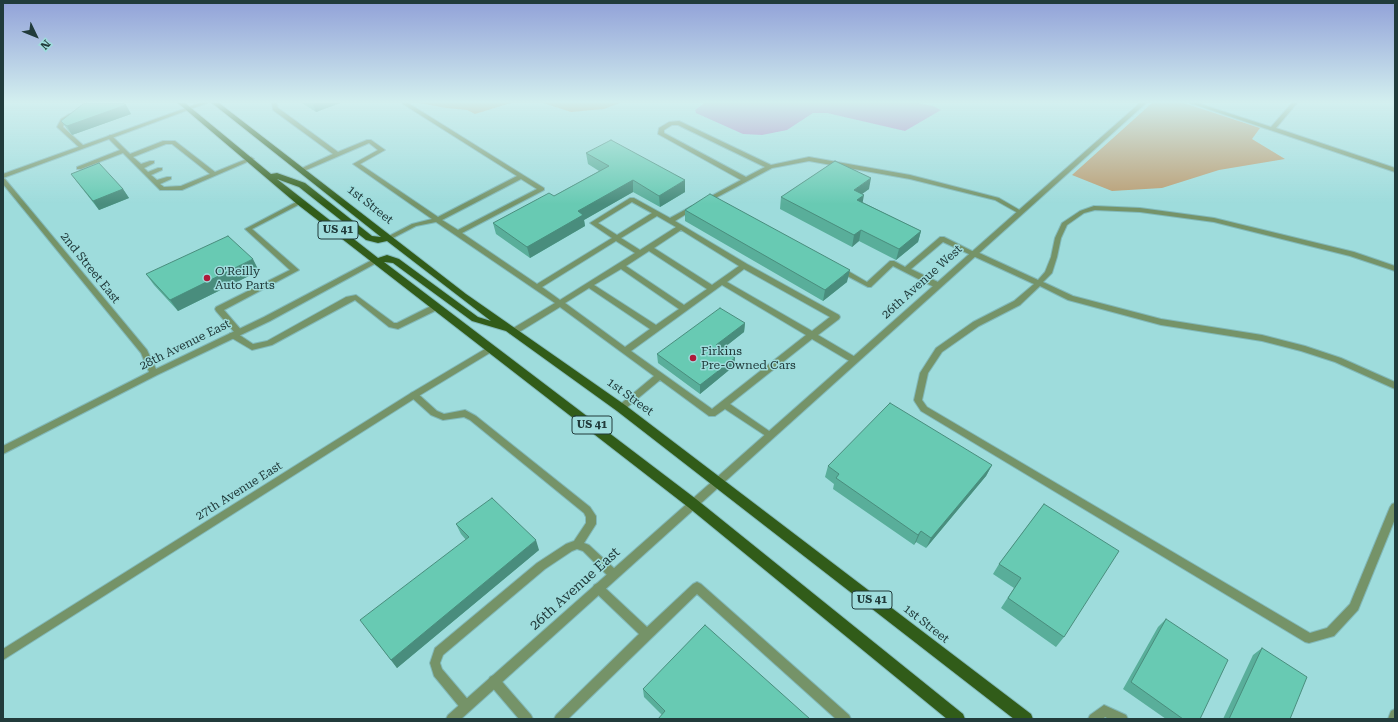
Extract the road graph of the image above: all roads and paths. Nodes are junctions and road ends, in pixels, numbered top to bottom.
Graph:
1 (71, 137) edge
2 (110, 137) joint
3 (224, 137) edge
4 (259, 137) edge
5 (313, 137) edge
6 (460, 137) edge
7 (666, 137) edge
8 (707, 137) edge
9 (1104, 137) edge
10 (1295, 137) edge
11 (82, 147) junction
12 (184, 150) junction
13 (177, 152) dead end
14 (127, 154) junction
15 (337, 154) junction
16 (192, 156) junction
17 (252, 159) junction
18 (184, 160) dead end
19 (152, 162) dead end
20 (202, 164) junction
21 (140, 167) junction
22 (770, 167) junction
23 (78, 168) dead end
24 (194, 168) dead end
25 (160, 170) dead end
26 (302, 170) junction
27 (1395, 170) edge
28 (268, 173) junction
29 (148, 174) junction
30 (214, 174) junction
31 (3, 176) edge
32 (522, 176) junction
33 (169, 178) dead end
34 (745, 179) junction
35 (3, 180) edge
36 (156, 183) junction
37 (710, 198) junction
38 (300, 202) junction
39 (717, 202) edge
40 (1020, 212) junction
41 (657, 213) junction
42 (438, 219) junction
43 (670, 221) junction
44 (681, 227) junction
45 (458, 233) junction
46 (389, 238) junction
47 (616, 238) junction
48 (649, 248) junction
49 (640, 253) junction
50 (973, 253) junction
51 (376, 261) junction
52 (620, 265) junction
53 (744, 266) junction
54 (834, 266) edge
55 (1395, 269) edge
56 (906, 270) junction
57 (722, 282) junction
58 (1038, 283) junction
59 (589, 285) junction
60 (937, 285) junction
61 (537, 287) junction
62 (712, 289) junction
63 (560, 303) junction
64 (436, 308) junction
65 (684, 309) junction
66 (656, 329) junction
67 (513, 332) junction
68 (236, 333) junction
69 (812, 335) junction
70 (490, 349) junction
71 (625, 351) junction
72 (854, 360) junction
73 (154, 373) junction
74 (659, 376) junction
75 (1395, 386) edge
76 (414, 395) junction
77 (724, 404) junction
78 (621, 408) junction
79 (769, 435) junction
80 (3, 450) edge
81 (718, 480) junction
82 (692, 503) junction
83 (1395, 507) edge
84 (577, 545) junction
85 (613, 574) junction
86 (598, 588) junction
87 (647, 634) junction
88 (3, 656) edge
89 (494, 681) junction
90 (466, 706) junction
91 (1395, 715) edge
92 (452, 719) edge
93 (527, 719) edge
94 (560, 719) edge
95 (845, 719) edge
96 (958, 719) edge
97 (1026, 719) edge
98 (1094, 719) edge
99 (1122, 719) edge
100 (1394, 719) edge

1 - 11 street
2 - 11 street
2 - 14 street
3 - 17 main road, US 41
4 - 26 main road, 1st Street / US 41
5 - 15 street
6 - 32 street
7 - 34 street
8 - 22 street
9 - 40 street, 26th Avenue West
10 - 27 street
11 - 31 street
12 - 13 street
12 - 14 street
12 - 16 street
14 - 21 street
14 - 23 street
15 - 26 street
15 - 42 street
16 - 18 street
16 - 20 street
17 - 28 main road, US 41
17 - 30 street
19 - 21 street
20 - 24 street
20 - 30 street
21 - 29 street
22 - 34 street
22 - 40 street
25 - 29 street
26 - 46 main road, 1st Street / US 41
28 - 38 main road, US 41
28 - 46 main road
29 - 36 street
30 - 36 street
32 - 42 street
32 - 45 street
33 - 36 street
34 - 37 street
35 - 73 street, 2nd Street East
37 - 39 street
37 - 43 street
38 - 51 main road, US 41
38 - 68 street
40 - 50 street, 26th Avenue West
41 - 43 street
41 - 47 street
41 - 47 street
42 - 45 street
42 - 46 street
43 - 44 street
44 - 48 street
44 - 53 street
45 - 61 street
46 - 67 main road, 1st Street / US 41
47 - 49 street
47 - 61 street
48 - 49 street
48 - 62 street
49 - 52 street
50 - 56 street
50 - 58 street
50 - 60 street, 26th Avenue West
51 - 64 main road, US 41
51 - 67 main road
51 - 68 street, 28th Avenue East
52 - 59 street
52 - 65 street
53 - 57 street
53 - 69 street
54 - 56 street
55 - 58 street
56 - 60 street
57 - 62 street
57 - 69 street
58 - 75 street
58 - 83 street
59 - 63 street
59 - 66 street
60 - 72 street, 26th Avenue West
61 - 63 street
62 - 65 street
63 - 67 street
63 - 71 street
64 - 68 street
64 - 70 main road, US 41
65 - 66 street
66 - 71 street
67 - 78 main road, 1st Street / US 41
68 - 73 street, 28th Avenue East
69 - 72 street
69 - 77 street
70 - 76 street, 27th Avenue East
70 - 82 main road, US 41
71 - 74 street
72 - 79 street, 26th Avenue West
73 - 80 street, 28th Avenue East
74 - 77 street
74 - 78 street
76 - 84 street
76 - 88 street, 27th Avenue East
77 - 79 street
78 - 81 main road, 1st Street / US 41
79 - 81 street, 26th Avenue West
81 - 82 street, 26th Avenue East
81 - 97 main road, 1st Street / US 41
82 - 85 street, 26th Avenue East
82 - 96 main road, US 41
84 - 85 street
84 - 90 street
85 - 86 street, 26th Avenue East
86 - 87 street
86 - 89 street, 26th Avenue East
87 - 94 street
87 - 95 street
89 - 90 street, 26th Avenue East
89 - 93 street
90 - 92 street, 26th Avenue East
91 - 100 street
98 - 99 street

